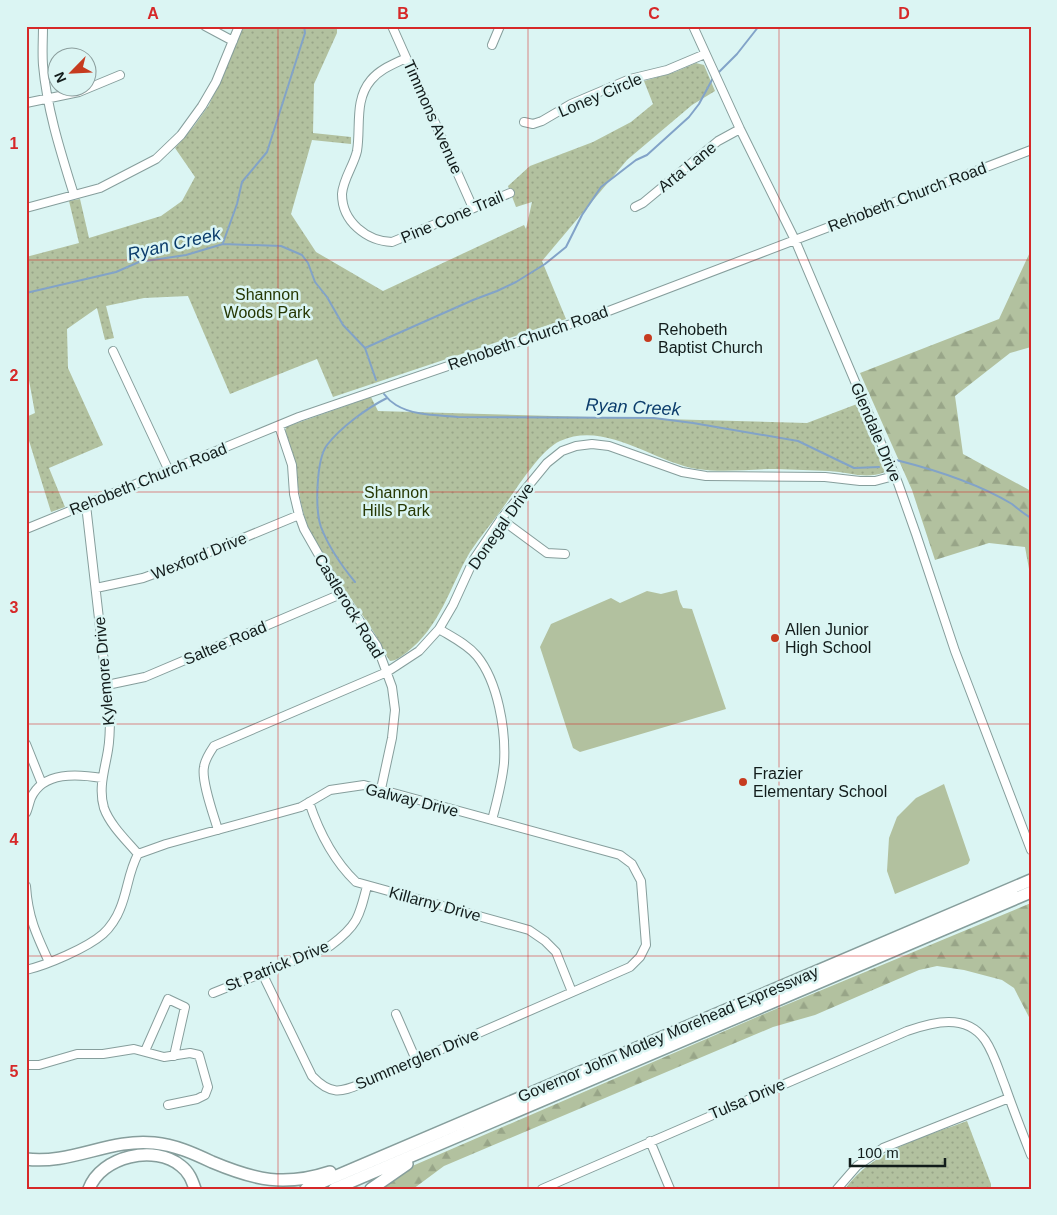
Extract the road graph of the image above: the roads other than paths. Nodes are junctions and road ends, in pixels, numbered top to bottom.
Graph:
1 (43, 26) edge
2 (206, 26) edge
3 (239, 26) edge
4 (392, 26) edge
5 (500, 26) edge
6 (693, 26) edge
7 (233, 41) junction
8 (492, 45) dead end
9 (705, 54) junction
10 (406, 58) junction
11 (120, 75) dead end
12 (98, 84) edge
13 (48, 98) junction
14 (26, 103) edge
15 (524, 122) dead end
16 (740, 129) junction
17 (1031, 150) edge
18 (510, 193) dead end
19 (74, 195) junction
20 (635, 206) dead end
21 (26, 208) edge
22 (473, 208) junction
23 (795, 240) junction
24 (113, 351) dead end
25 (279, 426) junction
26 (169, 470) junction
27 (894, 476) junction
28 (86, 505) junction
29 (299, 515) junction
30 (501, 518) junction
31 (26, 529) edge
32 (565, 554) dead end
33 (96, 588) junction
34 (341, 594) junction
35 (439, 628) junction
36 (387, 672) junction
37 (107, 685) junction
38 (26, 744) edge
39 (102, 778) junction
40 (42, 784) junction
41 (381, 790) junction
42 (309, 802) junction
43 (26, 814) edge
44 (492, 820) junction
45 (218, 830) junction
46 (1031, 850) edge
47 (138, 854) junction
48 (1031, 880) edge
49 (26, 886) edge
50 (367, 886) junction
51 (1031, 892) edge
52 (49, 962) junction
53 (630, 967) joint
54 (26, 970) edge
55 (262, 973) junction
56 (213, 992) dead end
57 (572, 992) junction
58 (396, 1014) dead end
59 (145, 1051) junction
60 (174, 1056) junction
61 (416, 1060) junction
62 (26, 1065) edge
63 (1009, 1098) junction
64 (168, 1105) dead end
65 (650, 1141) junction
66 (398, 1149) junction
67 (419, 1153) junction
68 (1031, 1155) edge
69 (26, 1159) edge
70 (562, 1180) junction
71 (89, 1189) edge
72 (195, 1189) edge
73 (306, 1189) edge
74 (334, 1189) edge
75 (371, 1189) edge
76 (542, 1189) edge
77 (566, 1189) edge
78 (670, 1189) edge
79 (836, 1189) edge

1 - 13 street
2 - 7 street
3 - 7 street
4 - 10 street, Timmons Avenue
5 - 8 street
6 - 9 street, Glendale Drive
7 - 19 street
9 - 15 street, Loney Circle
9 - 16 street, Glendale Drive
10 - 22 street, Timmons Avenue
10 - 22 street, Pine Cone Trail
11 - 12 street
13 - 14 street
13 - 19 street
16 - 20 street, Arta Lane
16 - 23 street, Glendale Drive
17 - 23 street, Rehobeth Church Road
18 - 22 street, Pine Cone Trail
19 - 21 street
23 - 25 street, Rehobeth Church Road
23 - 27 street, Glendale Drive
24 - 26 street
25 - 26 street, Rehobeth Church Road
25 - 29 street, Castlerock Road
26 - 28 street, Rehobeth Church Road
27 - 30 street, Donegal Drive
27 - 46 street, Glendale Drive
28 - 31 street, Rehobeth Church Road
28 - 33 street, Kylemore Drive
29 - 33 street, Wexford Drive
29 - 34 street, Castlerock Road
30 - 32 street
30 - 35 street, Donegal Drive
33 - 37 street, Kylemore Drive
34 - 36 street, Castlerock Road
34 - 37 street, Saltee Road
35 - 36 street, Donegal Drive
35 - 44 street
36 - 41 street, Castlerock Road
36 - 45 street, Donegal Drive
37 - 39 street, Kylemore Drive
38 - 40 street
39 - 40 street
39 - 47 street, Kylemore Drive
40 - 43 street
41 - 42 street, Galway Drive
41 - 44 street, Galway Drive
42 - 45 street, Galway Drive
42 - 50 street, Killarny Drive
44 - 53 street, Galway Drive
45 - 47 street, Galway Drive
47 - 52 street
48 - 66 highway, Governor John Motley Morehead Expressway
49 - 52 street
50 - 55 street, St Patrick Drive
50 - 57 street, Killarny Drive
51 - 67 highway, Governor John Motley Morehead Expressway
52 - 54 street
53 - 57 street, Summerglen Drive
55 - 56 street, St Patrick Drive
55 - 61 street, Summerglen Drive
57 - 61 street, Summerglen Drive
58 - 61 street
59 - 60 street
59 - 60 street
59 - 62 street
60 - 64 street
63 - 65 street, Tulsa Drive
63 - 68 street
63 - 79 street
65 - 70 street, Tulsa Drive
65 - 78 street
66 - 69 highway
66 - 73 highway, Governor John Motley Morehead Expressway
67 - 74 highway, Governor John Motley Morehead Expressway
67 - 75 highway
70 - 76 street, Tulsa Drive
70 - 77 street
71 - 72 highway

